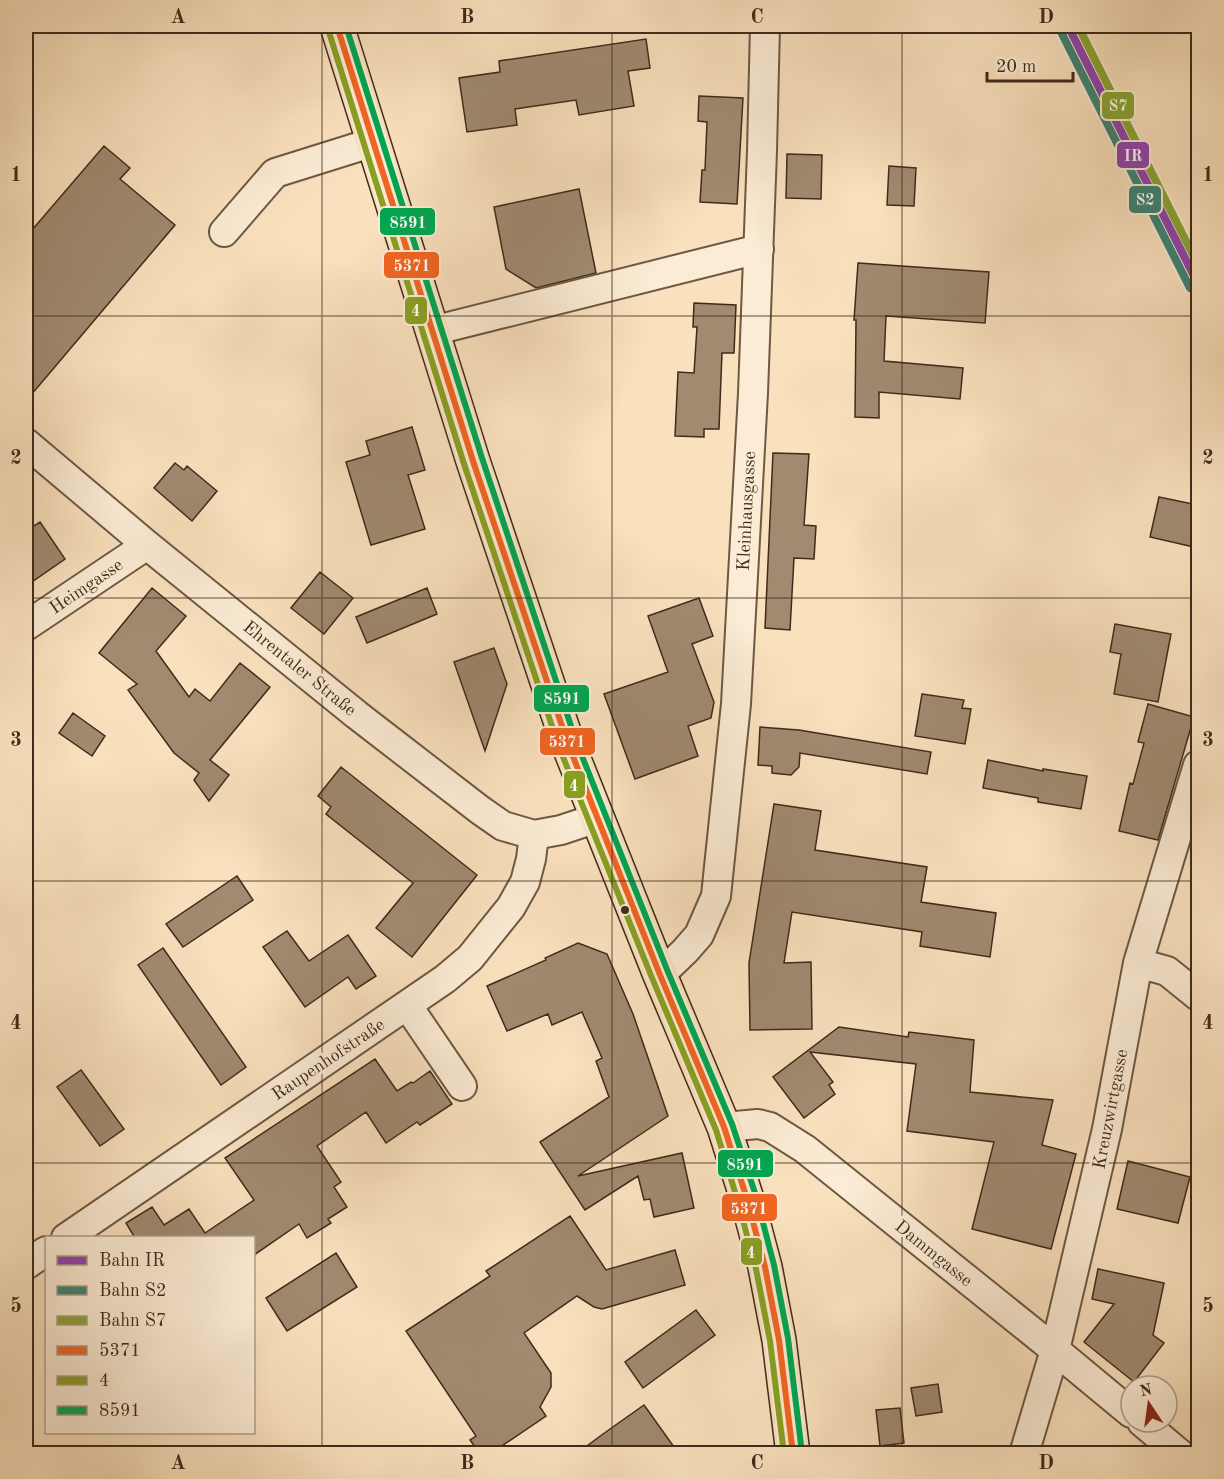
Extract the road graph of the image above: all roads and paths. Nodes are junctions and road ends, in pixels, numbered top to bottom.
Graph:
1 (337, 26) edge
2 (765, 26) edge
3 (374, 142) junction
4 (224, 232) dead end
5 (759, 249) junction
6 (432, 331) junction
7 (26, 443) edge
8 (147, 545) junction
9 (26, 626) edge
10 (1198, 765) edge
11 (597, 818) junction
12 (534, 835) junction
13 (1138, 963) junction
14 (660, 975) junction
15 (1198, 996) edge
16 (407, 1005) junction
17 (462, 1086) dead end
18 (724, 1127) junction
19 (69, 1236) edge
20 (45, 1252) edge
21 (26, 1265) edge
22 (1055, 1350) junction
23 (1119, 1403) edge
24 (1156, 1434) edge
25 (792, 1454) edge
26 (1024, 1454) edge
27 (1180, 1454) edge

1 - 3 main road
2 - 5 street, Kleinhausgasse
3 - 4 street
3 - 6 main road
5 - 6 street
5 - 14 street, Kleinhausgasse
6 - 11 main road
7 - 8 street, Ehrentaler Straße
8 - 9 street, Heimgasse
8 - 12 street, Ehrentaler Straße
10 - 13 street, Kreuzwirtgasse
11 - 12 street, Ehrentaler Straße
11 - 14 main road
12 - 16 street, Raupenhofstraße
13 - 15 street
13 - 22 street, Kreuzwirtgasse
14 - 18 main road
16 - 17 street
16 - 19 street, Raupenhofstraße
18 - 22 street, Dammgasse
18 - 25 main road
20 - 21 street
22 - 23 street, Dammgasse
22 - 26 street, Kreuzwirtgasse
24 - 27 street

